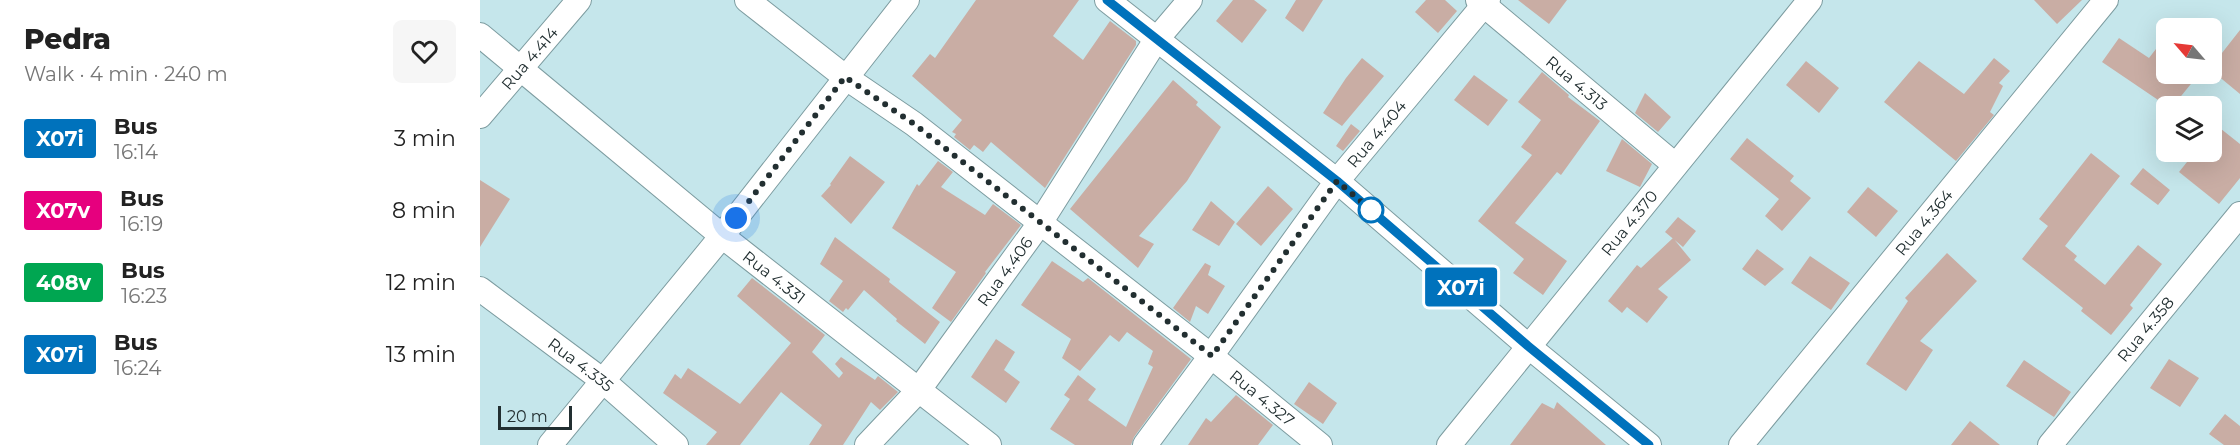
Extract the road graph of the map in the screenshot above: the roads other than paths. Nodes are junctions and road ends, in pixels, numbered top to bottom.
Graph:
1 (579, 0) edge
2 (747, 0) edge
3 (907, 0) edge
4 (1107, 0) edge
5 (1190, 0) edge
6 (2106, 0) edge
7 (1483, 2) edge
8 (1802, 3) edge
9 (480, 35) edge
10 (1156, 40) junction
11 (520, 67) junction
12 (845, 77) junction
13 (480, 116) edge
14 (1675, 165) junction
15 (1337, 181) junction
16 (2240, 214) edge
17 (1040, 224) junction
18 (722, 236) junction
19 (480, 289) edge
20 (1528, 346) junction
21 (1212, 356) junction
22 (602, 380) junction
23 (918, 391) junction
24 (550, 445) edge
25 (676, 445) edge
26 (867, 445) edge
27 (989, 445) edge
28 (1144, 445) edge
29 (1320, 445) edge
30 (1449, 445) edge
31 (1649, 445) edge
32 (1741, 445) edge
33 (2050, 445) edge

1 - 11 street, Rua 4.414
2 - 12 street, Rua 4.327
3 - 12 street
4 - 10 street
5 - 10 street, Rua 4.406
6 - 32 street, Rua 4.364
7 - 14 street, Rua 4.313
7 - 15 street, Rua 4.404
8 - 14 street, Rua 4.370
9 - 11 street, Rua 4.331
10 - 15 street
10 - 17 street, Rua 4.406
11 - 13 street, Rua 4.414
11 - 18 street, Rua 4.331
12 - 17 street, Rua 4.327
12 - 18 street
14 - 20 street, Rua 4.370
15 - 20 street
15 - 21 street, Rua 4.404
16 - 33 street, Rua 4.358
17 - 21 street, Rua 4.327
17 - 23 street, Rua 4.406
18 - 22 street
18 - 23 street, Rua 4.331
19 - 22 street, Rua 4.335
20 - 30 street, Rua 4.370
20 - 31 street
21 - 28 street, Rua 4.404
21 - 29 street, Rua 4.327
22 - 24 street
22 - 25 street, Rua 4.335
23 - 26 street, Rua 4.406
23 - 27 street, Rua 4.331

